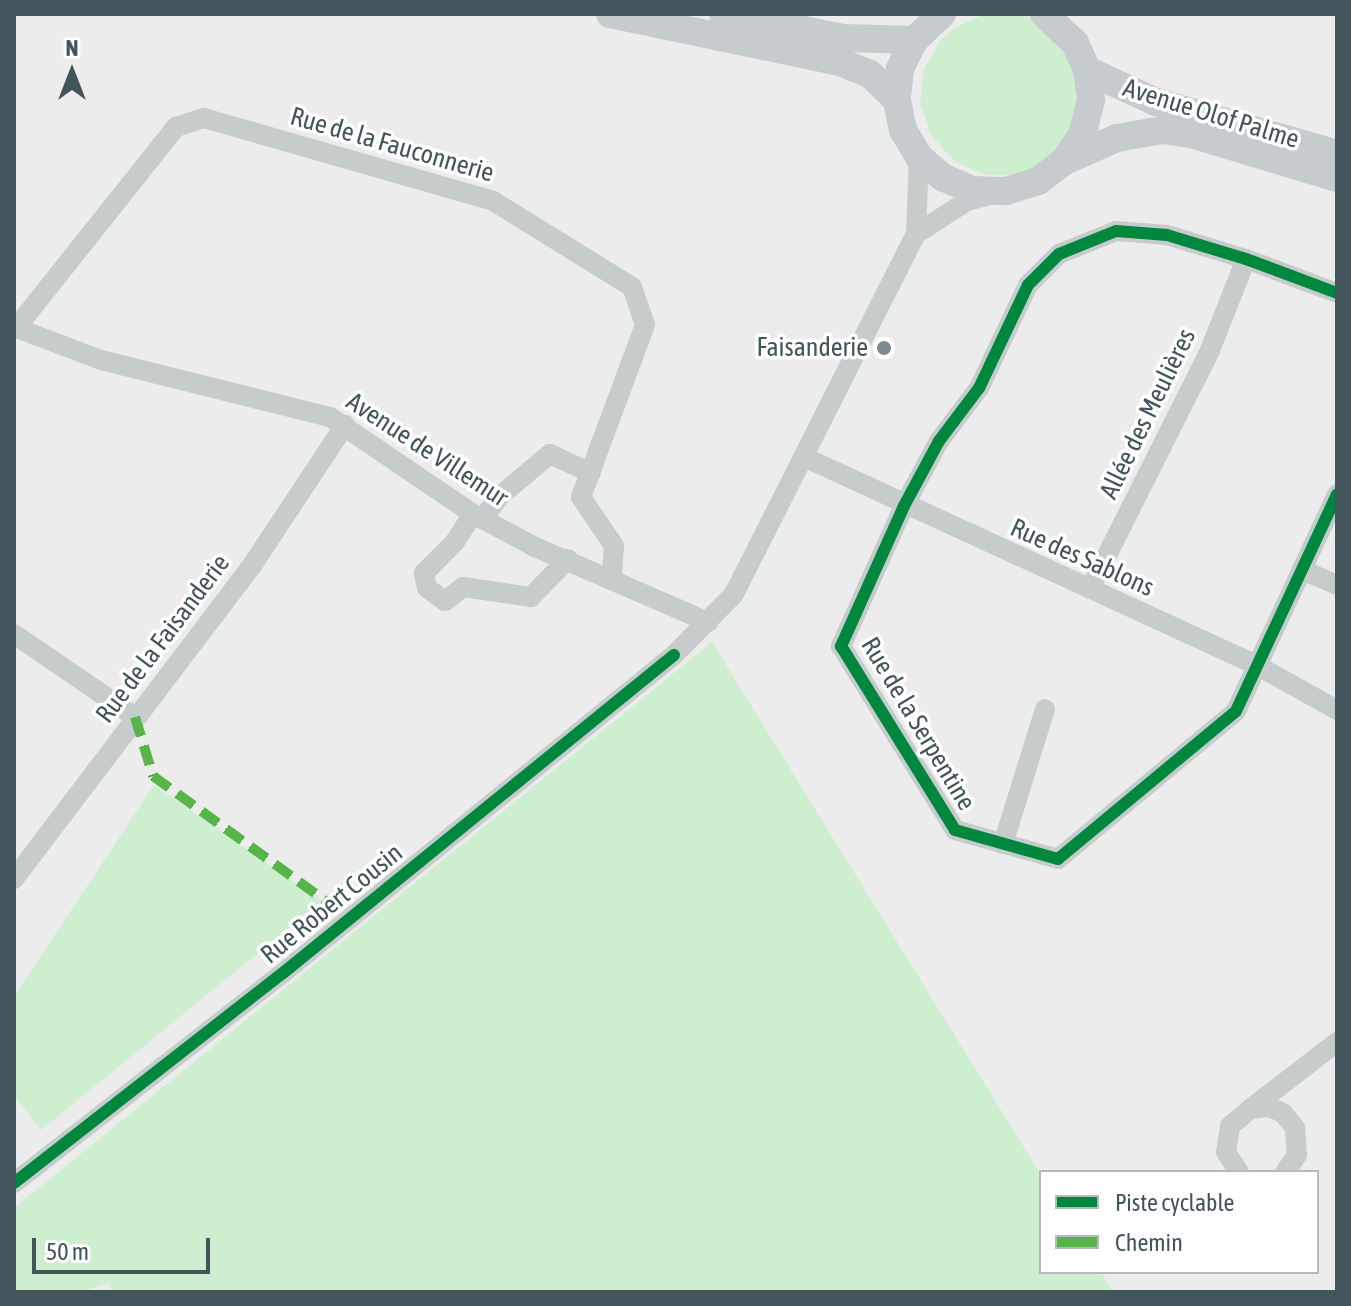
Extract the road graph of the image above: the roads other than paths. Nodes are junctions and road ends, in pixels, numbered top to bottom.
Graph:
1 (610, 14) edge
2 (723, 14) edge
3 (942, 14) edge
4 (1044, 14) edge
5 (1065, 14) edge
6 (914, 40) junction
7 (1075, 43) junction
8 (1087, 70) junction
9 (897, 100) junction
10 (1337, 154) edge
11 (919, 157) junction
12 (1065, 161) junction
13 (1337, 178) edge
14 (1006, 191) junction
15 (916, 234) junction
16 (1246, 259) junction
17 (1337, 293) edge
18 (15, 328) edge
19 (345, 425) junction
20 (804, 457) junction
21 (591, 473) junction
22 (1337, 494) edge
23 (904, 506) junction
24 (477, 517) junction
25 (568, 559) junction
26 (1302, 570) junction
27 (612, 578) junction
28 (1337, 585) edge
29 (1090, 589) junction
30 (708, 622) junction
31 (14, 634) edge
32 (1258, 666) junction
33 (1045, 709) dead end
34 (1337, 710) edge
35 (135, 717) junction
36 (1003, 844) junction
37 (14, 879) edge
38 (1337, 1042) edge
39 (1250, 1109) junction
40 (1237, 1170) edge
41 (1286, 1170) edge
42 (14, 1183) edge

1 - 9 main road
2 - 6 main road
3 - 6 main road, Avenue Olof Palme
4 - 7 main road, Avenue Olof Palme
5 - 7 street
6 - 9 main road, Avenue Olof Palme
7 - 8 main road, Avenue Olof Palme
8 - 10 main road, Avenue Olof Palme
8 - 12 main road, Avenue Olof Palme
9 - 11 main road, Avenue Olof Palme
11 - 14 main road, Avenue Olof Palme
11 - 15 street, Rue Robert Cousin
12 - 13 main road, Avenue Olof Palme
12 - 14 main road, Avenue Olof Palme
14 - 15 street
15 - 20 street, Rue Robert Cousin
16 - 17 street
16 - 23 street
16 - 29 street, Allée des Meulières
18 - 19 street, Avenue de Villemur
18 - 21 street, Rue de la Fauconnerie
19 - 24 street, Avenue de Villemur
19 - 35 street, Rue de la Faisanderie
20 - 23 street, Rue des Sablons
20 - 30 street, Rue Robert Cousin
21 - 24 street
21 - 27 street, Rue de la Fauconnerie
22 - 26 street
23 - 29 street, Rue des Sablons
23 - 36 street, Rue de la Serpentine
24 - 25 street, Avenue de Villemur
24 - 25 street
25 - 27 street, Avenue de Villemur
26 - 28 street
26 - 32 street
27 - 30 street, Avenue de Villemur
29 - 32 street, Rue des Sablons
30 - 42 street, Rue Robert Cousin
31 - 35 street
32 - 34 street, Rue des Sablons
32 - 36 street, Rue de la Serpentine
33 - 36 street
35 - 37 street, Rue de la Faisanderie
38 - 39 street
39 - 40 street
39 - 41 street

